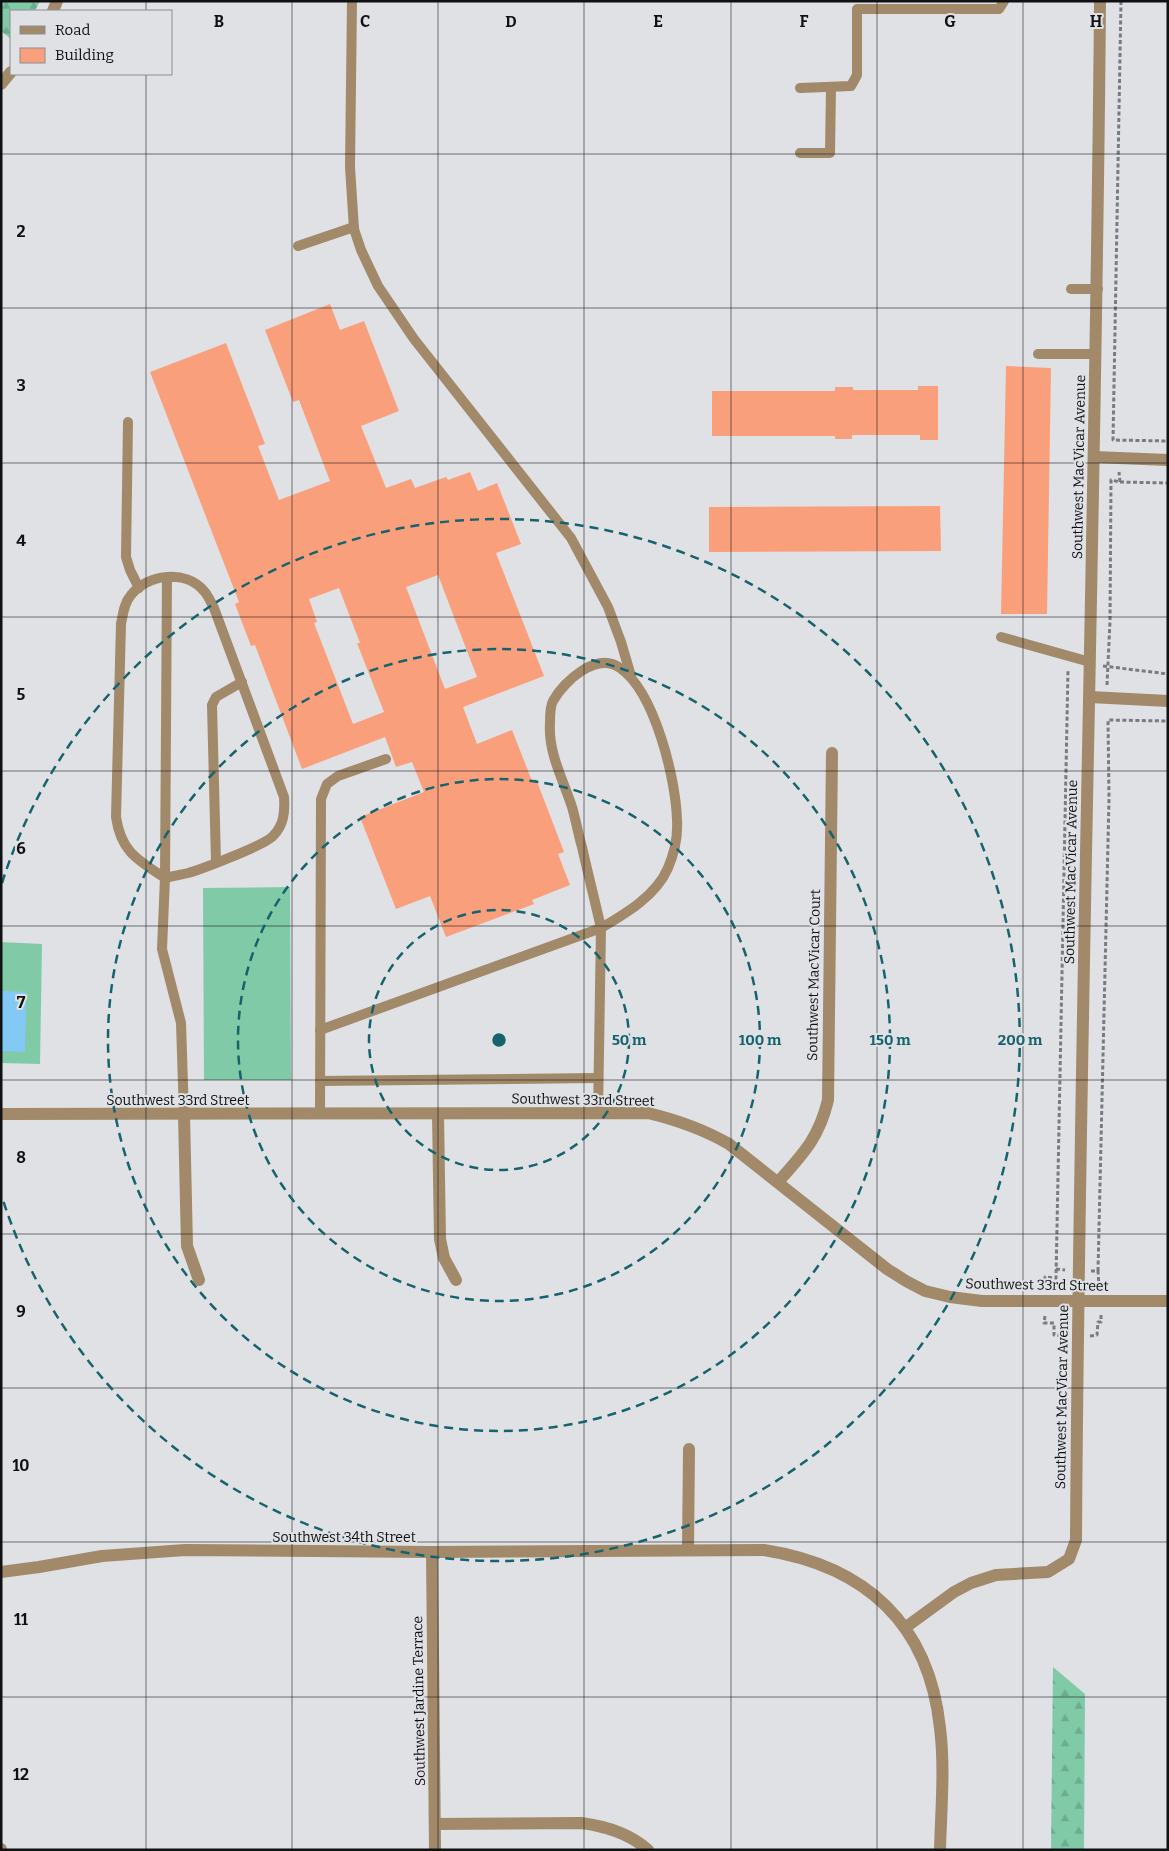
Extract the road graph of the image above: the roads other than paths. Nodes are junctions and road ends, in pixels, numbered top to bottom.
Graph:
1 (352, 1) edge
2 (1004, 1) edge
3 (1100, 1) edge
4 (10, 73) edge
5 (1, 84) edge
6 (831, 87) junction
7 (800, 88) dead end
8 (800, 153) dead end
9 (354, 228) junction
10 (298, 246) dead end
11 (1071, 289) dead end
12 (1098, 289) junction
13 (1038, 354) dead end
14 (1096, 354) junction
15 (128, 422) dead end
16 (1094, 458) junction
17 (1168, 460) edge
18 (167, 577) junction
19 (139, 588) junction
20 (1000, 637) dead end
21 (1090, 662) junction
22 (631, 676) junction
23 (242, 682) junction
24 (1090, 697) junction
25 (1168, 701) edge
26 (832, 753) dead end
27 (386, 759) dead end
28 (216, 862) junction
29 (165, 878) junction
30 (601, 928) junction
31 (320, 1030) junction
32 (598, 1078) junction
33 (320, 1081) junction
34 (1, 1114) edge
35 (320, 1114) junction
36 (598, 1114) junction
37 (184, 1115) junction
38 (438, 1115) junction
39 (778, 1182) junction
40 (199, 1280) dead end
41 (456, 1280) dead end
42 (1079, 1301) junction
43 (1168, 1301) edge
44 (689, 1449) dead end
45 (688, 1550) junction
46 (432, 1552) junction
47 (1, 1572) edge
48 (906, 1628) junction
49 (435, 1824) junction
50 (435, 1850) edge
51 (648, 1850) edge
52 (940, 1850) edge

1 - 9 lane
2 - 6 lane
3 - 12 street, Southwest MacVicar Avenue
4 - 5 street
6 - 7 lane
6 - 8 lane
9 - 10 lane
9 - 22 lane
11 - 12 lane
12 - 14 street, Southwest MacVicar Avenue
13 - 14 lane
14 - 16 street, Southwest MacVicar Avenue
15 - 19 lane
16 - 17 street
16 - 21 street, Southwest MacVicar Avenue
18 - 19 lane
18 - 23 lane
18 - 29 lane
19 - 29 lane
20 - 21 lane
21 - 24 street, Southwest MacVicar Avenue
22 - 30 lane
22 - 30 lane
23 - 28 lane
23 - 28 lane
24 - 25 street
24 - 42 street, Southwest MacVicar Avenue
26 - 39 street, Southwest MacVicar Court
27 - 31 lane
28 - 29 lane
29 - 37 lane
30 - 31 lane
30 - 32 lane
31 - 33 lane
32 - 33 lane
32 - 36 lane
33 - 35 lane
34 - 37 street, Southwest 33rd Street
35 - 37 street, Southwest 33rd Street
35 - 38 street, Southwest 33rd Street
36 - 38 street, Southwest 33rd Street
36 - 39 street, Southwest 33rd Street
37 - 40 street
38 - 41 street
39 - 42 street, Southwest 33rd Street
42 - 43 street, Southwest 33rd Street
42 - 48 street, Southwest MacVicar Avenue
44 - 45 street
45 - 46 street, Southwest 34th Street
45 - 48 street, Southwest 34th Street
46 - 47 street, Southwest 34th Street
46 - 49 street, Southwest Jardine Terrace
48 - 52 street
49 - 50 street, Southwest Jardine Terrace
49 - 51 street

